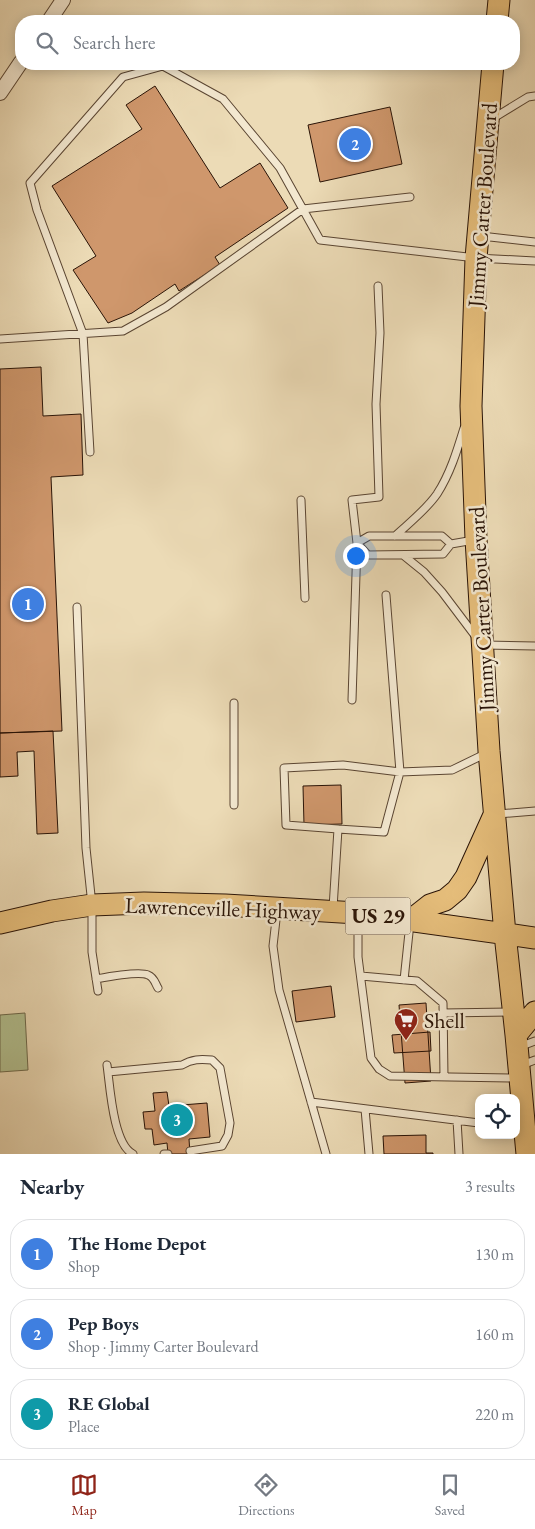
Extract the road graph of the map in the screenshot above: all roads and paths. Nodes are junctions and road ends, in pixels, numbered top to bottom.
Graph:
1 (63, 0) edge
2 (499, 0) edge
3 (52, 15) edge
4 (498, 15) edge
5 (15, 70) edge
6 (150, 70) edge
7 (170, 70) edge
8 (492, 70) edge
9 (1, 90) edge
10 (535, 96) edge
11 (488, 122) junction
12 (410, 198) dead end
13 (303, 209) junction
14 (478, 235) junction
15 (535, 242) edge
16 (476, 258) junction
17 (535, 261) edge
18 (378, 286) dead end
19 (83, 334) junction
20 (0, 339) edge
21 (472, 406) junction
22 (90, 452) dead end
23 (300, 500) dead end
24 (395, 536) junction
25 (476, 539) junction
26 (357, 543) junction
27 (451, 544) junction
28 (403, 555) junction
29 (386, 595) dead end
30 (305, 598) dead end
31 (77, 607) dead end
32 (482, 645) junction
33 (535, 646) edge
34 (352, 700) dead end
35 (234, 703) dead end
36 (489, 751) junction
37 (400, 772) junction
38 (234, 805) dead end
39 (535, 811) edge
40 (494, 814) junction
41 (338, 829) junction
42 (92, 905) junction
43 (278, 908) junction
44 (332, 911) junction
45 (358, 913) junction
46 (411, 920) junction
47 (0, 923) edge
48 (505, 934) junction
49 (535, 938) edge
50 (361, 976) junction
51 (96, 979) junction
52 (404, 980) junction
53 (158, 988) dead end
54 (98, 991) dead end
55 (513, 1012) junction
56 (535, 1012) edge
57 (443, 1013) junction
58 (524, 1055) edge
59 (444, 1077) junction
60 (311, 1102) junction
61 (365, 1109) junction
62 (457, 1120) junction
63 (475, 1122) edge
64 (520, 1128) edge
65 (190, 1151) dead end
66 (133, 1154) edge
67 (164, 1154) edge
68 (168, 1154) edge
69 (326, 1154) edge
70 (369, 1154) edge
71 (460, 1154) edge
72 (527, 1154) edge

1 - 3 street
2 - 4 main road
5 - 9 street
6 - 19 lane
7 - 13 lane
8 - 11 main road, Jimmy Carter Boulevard
10 - 11 lane
11 - 14 main road, Jimmy Carter Boulevard
12 - 13 lane
13 - 16 lane
13 - 19 lane
14 - 15 lane
14 - 16 main road, Jimmy Carter Boulevard
16 - 17 lane
16 - 21 main road, Jimmy Carter Boulevard
18 - 26 lane
19 - 20 lane
19 - 22 lane
21 - 24 lane
21 - 25 main road, Jimmy Carter Boulevard
23 - 30 lane
24 - 26 lane
24 - 27 lane
25 - 27 lane
25 - 32 main road, Jimmy Carter Boulevard
26 - 28 lane
26 - 34 lane
27 - 28 lane
28 - 32 lane
29 - 37 lane
31 - 42 lane
32 - 33 lane
32 - 36 main road, Jimmy Carter Boulevard
35 - 38 lane
36 - 37 lane
36 - 40 main road, Jimmy Carter Boulevard
37 - 41 lane
37 - 41 lane
39 - 40 lane
40 - 46 main road
40 - 48 main road, Jimmy Carter Boulevard
41 - 44 lane
42 - 43 main road, Lawrenceville Highway / US 29
42 - 47 main road, Lawrenceville Highway / US 29
42 - 51 lane
43 - 44 main road, Lawrenceville Highway / US 29
43 - 60 lane
44 - 45 main road, Lawrenceville Highway / US 29
45 - 46 main road, Lawrenceville Highway / US 29
45 - 50 lane
46 - 48 main road, Lawrenceville Highway / US 29
46 - 52 lane
48 - 49 main road, Lawrenceville Highway / US 29
48 - 55 main road, Jimmy Carter Boulevard
50 - 52 lane
50 - 59 lane
51 - 53 lane
51 - 54 lane
52 - 57 lane
55 - 57 lane
55 - 58 main road, Jimmy Carter Boulevard
56 - 58 main road
57 - 59 lane
58 - 59 lane
58 - 64 main road, Jimmy Carter Boulevard
60 - 61 lane
60 - 69 lane
61 - 62 lane
61 - 70 lane
62 - 63 lane
62 - 71 lane
64 - 72 main road, Jimmy Carter Boulevard
65 - 66 lane
67 - 68 lane

